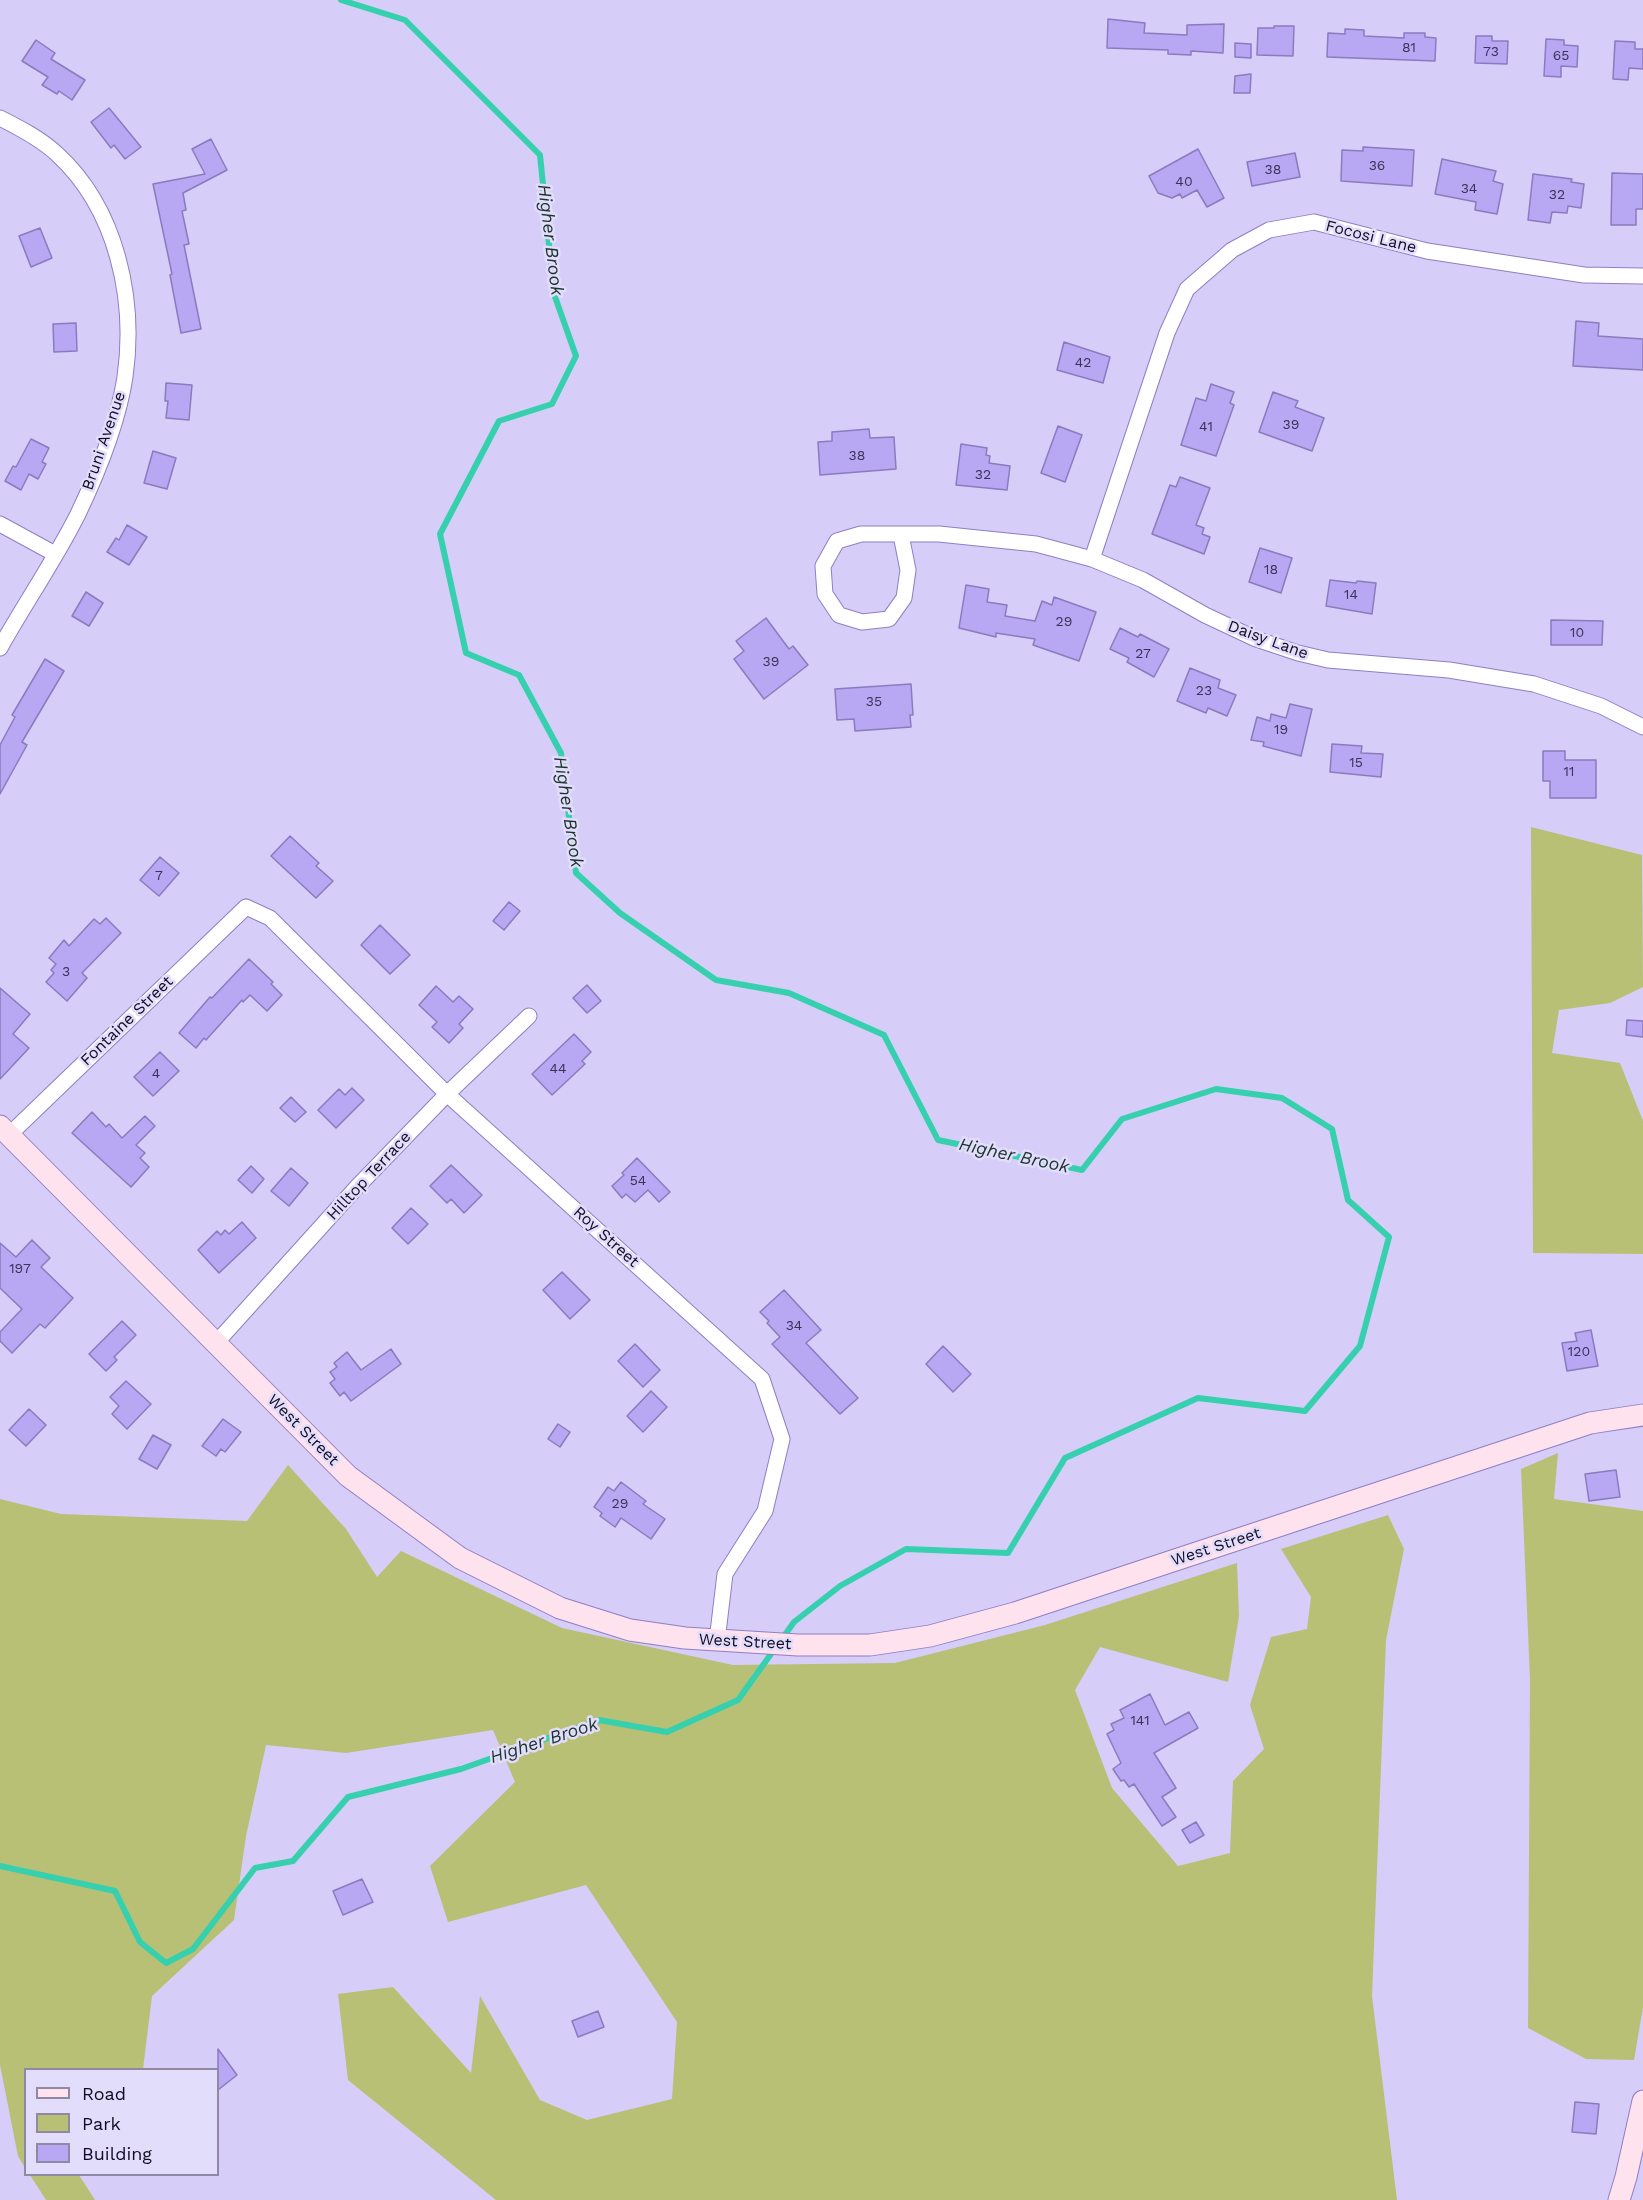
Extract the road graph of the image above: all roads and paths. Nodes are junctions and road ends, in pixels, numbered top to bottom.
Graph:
1 (0, 118) edge
2 (1643, 276) edge
3 (0, 524) edge
4 (901, 535) junction
5 (55, 554) junction
6 (1092, 559) junction
7 (0, 648) edge
8 (1643, 727) edge
9 (246, 907) joint
10 (529, 1016) dead end
11 (447, 1094) junction
12 (5, 1131) edge
13 (216, 1343) junction
14 (1643, 1415) edge
15 (717, 1641) junction
16 (1643, 2100) edge
17 (1619, 2200) edge

1 - 5 street, Bruni Avenue
2 - 6 street, Focosi Lane
3 - 5 street
4 - 4 street, Daisy Lane
4 - 6 street, Daisy Lane
5 - 7 street, Bruni Avenue
6 - 8 street, Daisy Lane
9 - 11 street, Roy Street
9 - 12 street, Fontaine Street
10 - 11 street, Hilltop Terrace
11 - 13 street, Hilltop Terrace
11 - 15 street, Roy Street
12 - 13 main road, West Street
13 - 15 main road, West Street
14 - 15 main road, West Street
16 - 17 main road

